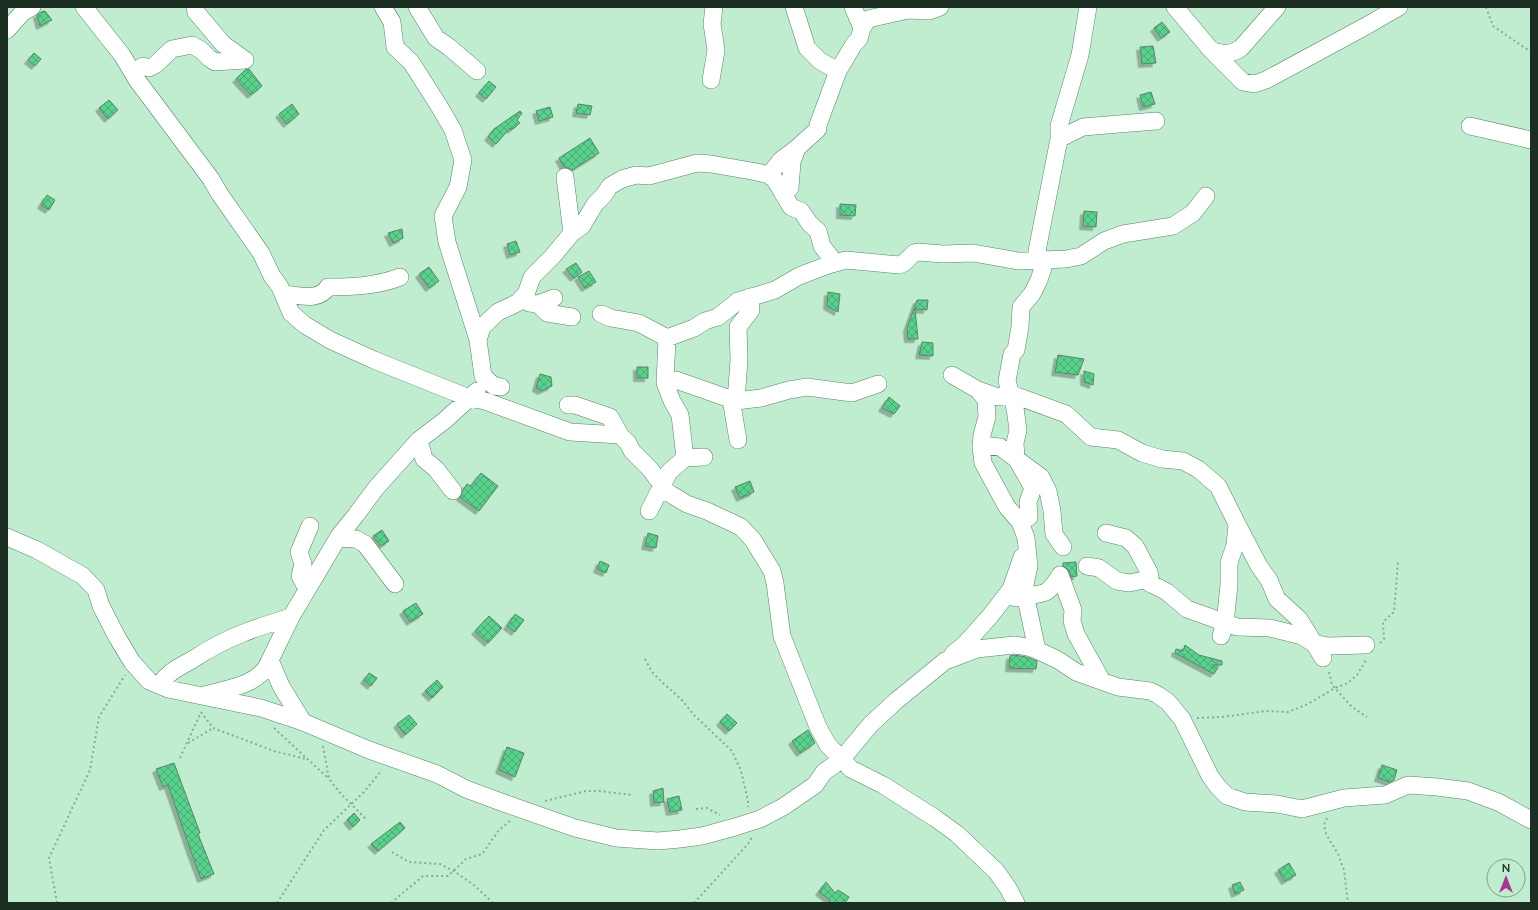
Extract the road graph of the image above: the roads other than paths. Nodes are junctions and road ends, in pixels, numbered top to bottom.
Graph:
1 (32, 7) edge
2 (84, 7) edge
3 (196, 7) edge
4 (417, 7) edge
5 (714, 7) edge
6 (794, 7) edge
7 (853, 7) edge
8 (940, 7) edge
9 (1088, 7) edge
10 (1175, 7) edge
11 (1277, 7) edge
12 (1399, 7) edge
13 (910, 8) edge
14 (390, 9) edge
15 (862, 28) junction
16 (7, 30) edge
17 (1211, 50) junction
18 (478, 71) dead end
19 (838, 71) junction
20 (133, 73) junction
21 (711, 80) dead end
22 (1156, 121) dead end
23 (1470, 126) dead end
24 (1059, 139) junction
25 (1531, 140) edge
26 (797, 148) junction
27 (769, 175) junction
28 (565, 177) dead end
29 (783, 194) junction
30 (1206, 196) dead end
31 (572, 233) junction
32 (1040, 260) junction
33 (835, 263) junction
34 (400, 277) dead end
35 (283, 294) junction
36 (750, 297) junction
37 (554, 298) dead end
38 (517, 303) junction
39 (538, 304) junction
40 (601, 314) dead end
41 (572, 317) dead end
42 (667, 338) junction
43 (478, 340) junction
44 (952, 375) dead end
45 (676, 380) dead end
46 (878, 384) dead end
47 (978, 390) junction
48 (1011, 394) junction
49 (469, 398) junction
50 (734, 400) junction
51 (568, 405) dead end
52 (615, 435) junction
53 (419, 440) junction
54 (738, 440) dead end
55 (981, 445) junction
56 (704, 457) dead end
57 (685, 458) junction
58 (1016, 458) junction
59 (662, 484) junction
60 (453, 491) dead end
61 (649, 511) dead end
62 (1020, 522) junction
63 (1237, 524) junction
64 (310, 526) dead end
65 (1106, 533) dead end
66 (7, 537) edge
67 (338, 538) junction
68 (1026, 538) junction
69 (1063, 548) dead end
70 (1087, 566) dead end
71 (395, 584) dead end
72 (1152, 584) junction
73 (307, 589) junction
74 (1026, 596) junction
75 (1000, 603) junction
76 (291, 616) junction
77 (1223, 630) junction
78 (1313, 643) junction
79 (1366, 646) road end
80 (1037, 650) junction
81 (1323, 658) road end
82 (270, 660) junction
83 (945, 661) junction
84 (1102, 681) junction
85 (159, 685) junction
86 (204, 701) junction
87 (308, 725) junction
88 (841, 760) junction
89 (1531, 820) edge
90 (1016, 903) edge

1 - 16 street
2 - 20 street
3 - 20 street
4 - 18 street
5 - 21 street
6 - 19 street
7 - 15 street
8 - 13 street
9 - 24 street
10 - 17 street
11 - 17 street
12 - 17 street
13 - 15 street
14 - 43 street
15 - 19 street
19 - 26 street
20 - 35 street
22 - 24 street
23 - 25 street
24 - 32 street
26 - 27 street
26 - 29 street
27 - 29 street
27 - 31 street
28 - 31 street
29 - 33 street
30 - 32 street
31 - 38 street
32 - 33 street
32 - 48 street
33 - 36 street
34 - 35 street
35 - 49 street
36 - 42 street
36 - 50 street
37 - 39 street
38 - 39 street
38 - 43 street
39 - 41 street
40 - 42 street
42 - 57 street
43 - 49 street
44 - 47 street
45 - 50 street
46 - 50 street
47 - 48 street
47 - 55 street
48 - 58 street
48 - 63 street
49 - 52 street
49 - 53 street
50 - 54 street
51 - 52 street
52 - 59 street
53 - 60 street
53 - 67 street
55 - 58 street
55 - 62 street
56 - 57 street
57 - 59 street
58 - 62 street
58 - 69 street
59 - 61 street
59 - 88 street
62 - 68 street
63 - 77 street
63 - 78 street
64 - 73 street
65 - 72 street
66 - 85 street
67 - 71 street
67 - 73 street
68 - 74 street
68 - 75 street
70 - 72 street
72 - 77 street
73 - 76 street
74 - 75 street
74 - 80 street
74 - 84 street
75 - 83 street
76 - 82 street
76 - 85 street
77 - 78 street
78 - 79 street
78 - 81 street
80 - 83 street
80 - 84 street
82 - 86 street
82 - 87 street
83 - 88 street
84 - 89 street
85 - 86 street
86 - 87 street
87 - 88 street
88 - 90 street

